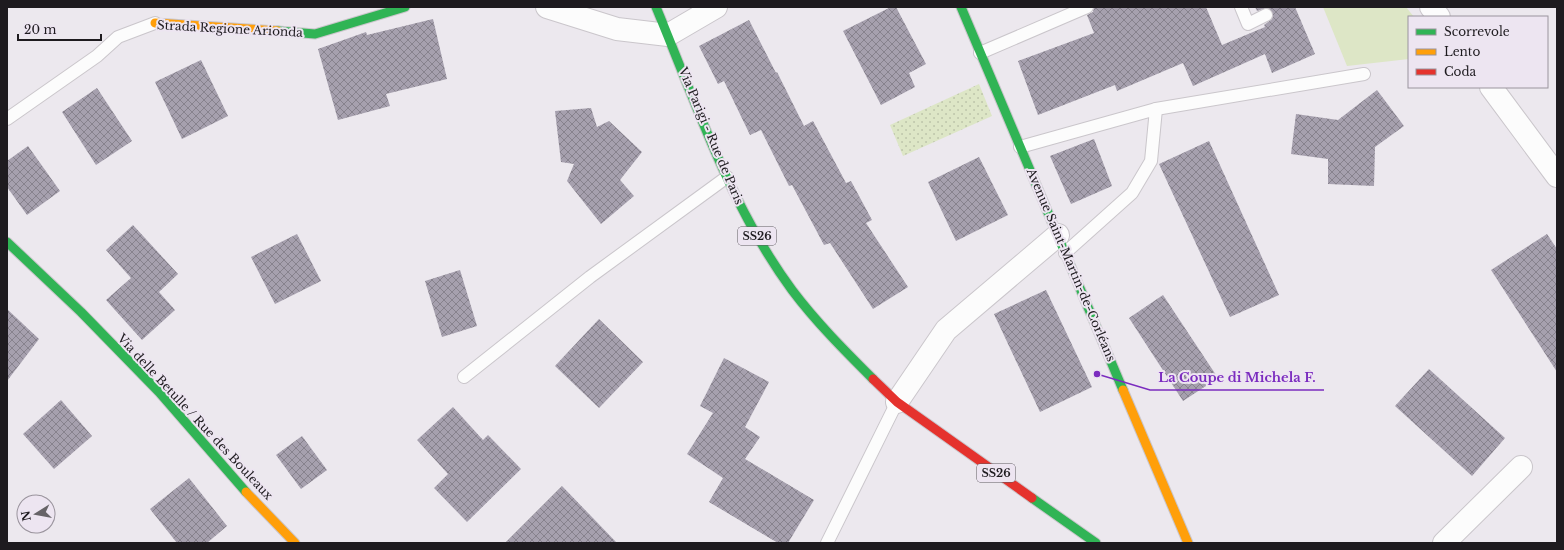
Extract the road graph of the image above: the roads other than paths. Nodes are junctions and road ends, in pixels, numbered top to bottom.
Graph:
1 (405, 7) edge
2 (548, 7) edge
3 (656, 7) edge
4 (716, 7) edge
5 (961, 7) edge
6 (1086, 7) edge
7 (1241, 7) edge
8 (1431, 7) edge
9 (1266, 15) dead end
10 (1438, 16) edge
11 (155, 23) joint
12 (668, 35) junction
13 (980, 53) junction
14 (1364, 74) dead end
15 (1492, 88) edge
16 (1156, 109) junction
17 (7, 119) edge
18 (1020, 147) junction
19 (1557, 176) edge
20 (727, 177) junction
21 (7, 242) edge
22 (1062, 244) junction
23 (464, 377) dead end
24 (897, 402) junction
25 (1521, 467) dead end
26 (295, 543) edge
27 (827, 543) edge
28 (1096, 543) edge
29 (1188, 543) edge
30 (1444, 543) edge

1 - 11 street, Strada Regione Arionda
2 - 12 street
3 - 12 street, Via Parigi - Rue de Paris / SS26
4 - 12 street
5 - 13 street, Avenue Saint-Martin-de-Corléans
6 - 13 lane
7 - 9 lane
8 - 10 street
11 - 17 lane, Strada Regione Arionda
12 - 20 street, Via Parigi - Rue de Paris / SS26
13 - 18 street, Avenue Saint-Martin-de-Corléans
14 - 16 lane
15 - 19 street
16 - 18 lane
16 - 22 lane
18 - 22 street, Avenue Saint-Martin-de-Corléans
20 - 23 lane
20 - 24 street, Via Parigi - Rue de Paris / SS26
21 - 26 street, Via delle Betulle / Rue des Bouleaux
22 - 24 street
22 - 29 street, Avenue Saint-Martin-de-Corléans
24 - 27 lane
24 - 28 street, Via Parigi - Rue de Paris / SS26
25 - 30 street

